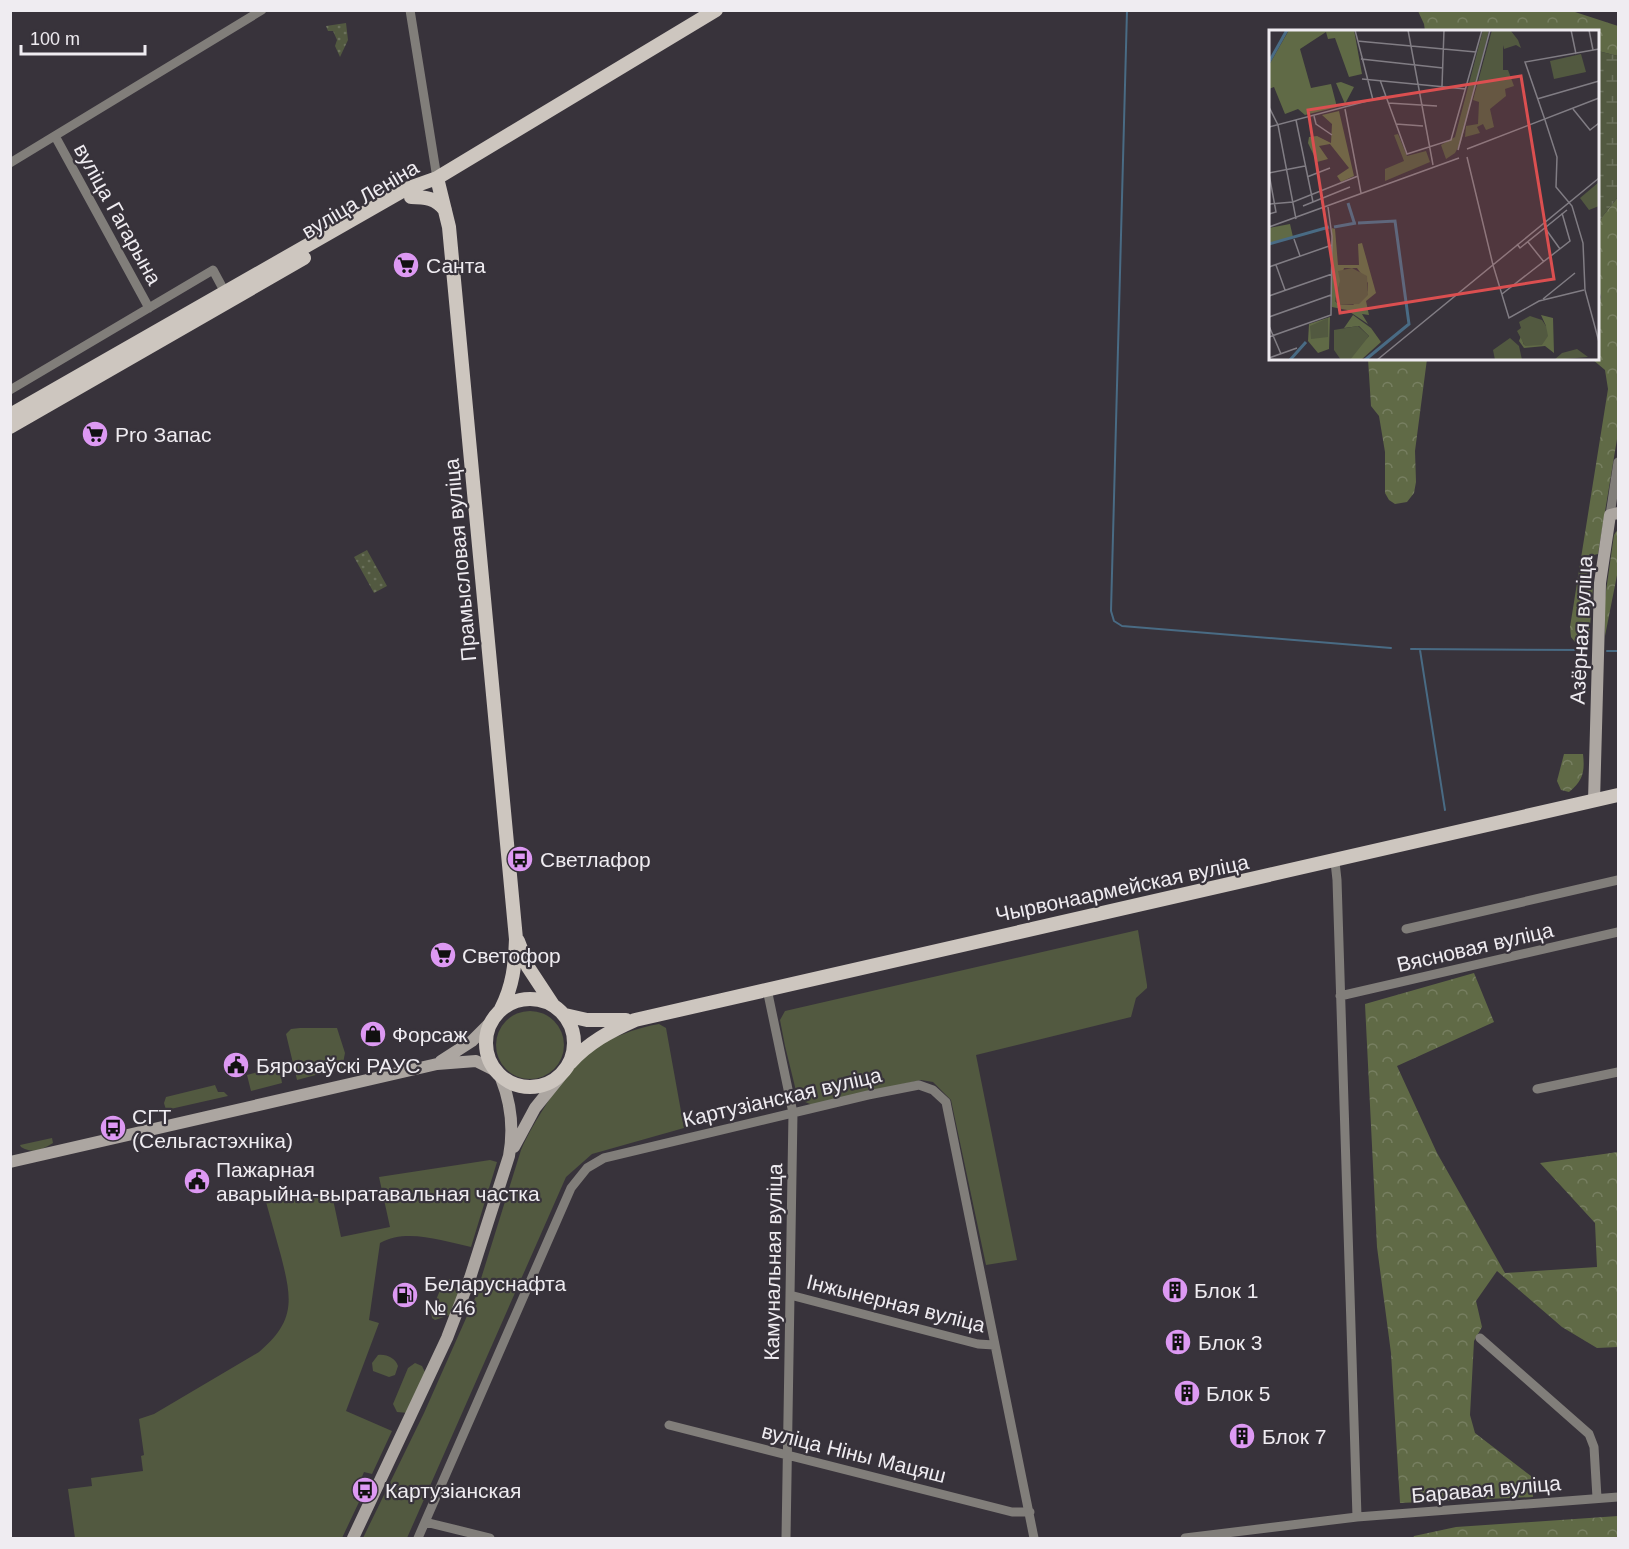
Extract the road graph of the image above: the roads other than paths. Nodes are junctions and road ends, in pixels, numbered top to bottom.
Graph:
1 (262, 10) edge
2 (410, 10) edge
3 (716, 10) edge
4 (56, 136) junction
5 (10, 163) edge
6 (436, 178) junction
7 (411, 197) junction
8 (446, 212) junction
9 (228, 297) junction
10 (149, 308) junction
11 (10, 390) edge
12 (10, 416) edge
13 (10, 428) edge
14 (1618, 462) edge
15 (1614, 514) edge
16 (1618, 795) edge
17 (1594, 801) junction
18 (1335, 862) junction
19 (1618, 880) edge
20 (1406, 929) dead end
21 (1618, 932) edge
22 (516, 939) junction
23 (768, 989) junction
24 (1340, 996) junction
25 (553, 1005) junction
26 (501, 1009) junction
27 (565, 1015) junction
28 (634, 1020) junction
29 (489, 1024) junction
30 (570, 1063) junction
31 (437, 1064) junction
32 (1618, 1072) edge
33 (498, 1074) junction
34 (560, 1077) junction
35 (1537, 1089) dead end
36 (793, 1113) junction
37 (509, 1156) junction
38 (10, 1162) edge
39 (790, 1295) junction
40 (1480, 1338) dead end
41 (994, 1345) junction
42 (669, 1425) dead end
43 (788, 1454) junction
44 (1618, 1497) edge
45 (1597, 1498) junction
46 (1030, 1512) junction
47 (1357, 1517) junction
48 (425, 1522) junction
49 (353, 1539) edge
50 (418, 1539) edge
51 (490, 1539) edge
52 (786, 1539) edge
53 (1034, 1539) edge
54 (1185, 1539) edge

1 - 4 street
2 - 6 street
3 - 6 main road
4 - 5 street
4 - 10 street, вуліца Гагарына
6 - 7 main road, вуліца Леніна
6 - 8 main road, Прамысловая вуліца
6 - 9 main road, вуліца Леніна
7 - 8 main road
7 - 9 main road, вуліца Леніна
8 - 22 main road, Прамысловая вуліца
9 - 10 street
9 - 12 main road, вуліца Леніна
9 - 13 main road, вуліца Леніна
10 - 11 street
14 - 15 street, Азёрная вуліца
15 - 17 street, Азёрная вуліца
16 - 17 main road, Чырвонаармейская вуліца
17 - 18 main road, Чырвонаармейская вуліца
18 - 23 main road, Чырвонаармейская вуліца
18 - 24 street
19 - 20 street
21 - 24 street, Вясновая вуліца
22 - 25 main road, Прамысловая вуліца
22 - 26 main road, Прамысловая вуліца
23 - 28 main road, Чырвонаармейская вуліца
23 - 36 street, Камунальная вуліца
24 - 47 street
25 - 26 main road
25 - 27 main road
26 - 29 main road
27 - 28 main road, Чырвонаармейская вуліца
27 - 30 main road
28 - 30 main road, Чырвонаармейская вуліца
29 - 31 street
29 - 33 main road
30 - 34 main road
31 - 33 street
31 - 38 street
32 - 35 street
33 - 34 main road
33 - 37 street
34 - 37 street
36 - 39 street, Камунальная вуліца
36 - 41 street, Картузіанская вуліца
36 - 48 street, Картузіанская вуліца
37 - 49 street
39 - 41 street, Інжынерная вуліца
39 - 43 street, Камунальная вуліца
40 - 45 street
41 - 46 street, Картузіанская вуліца
42 - 43 street, вуліца Ніны Мацяш
43 - 46 street, вуліца Ніны Мацяш
43 - 52 street, Камунальная вуліца
44 - 45 street, Баравая вуліца
45 - 47 street, Баравая вуліца
46 - 53 street, Картузіанская вуліца
47 - 54 street, Баравая вуліца
48 - 50 street, Картузіанская вуліца
48 - 51 street

